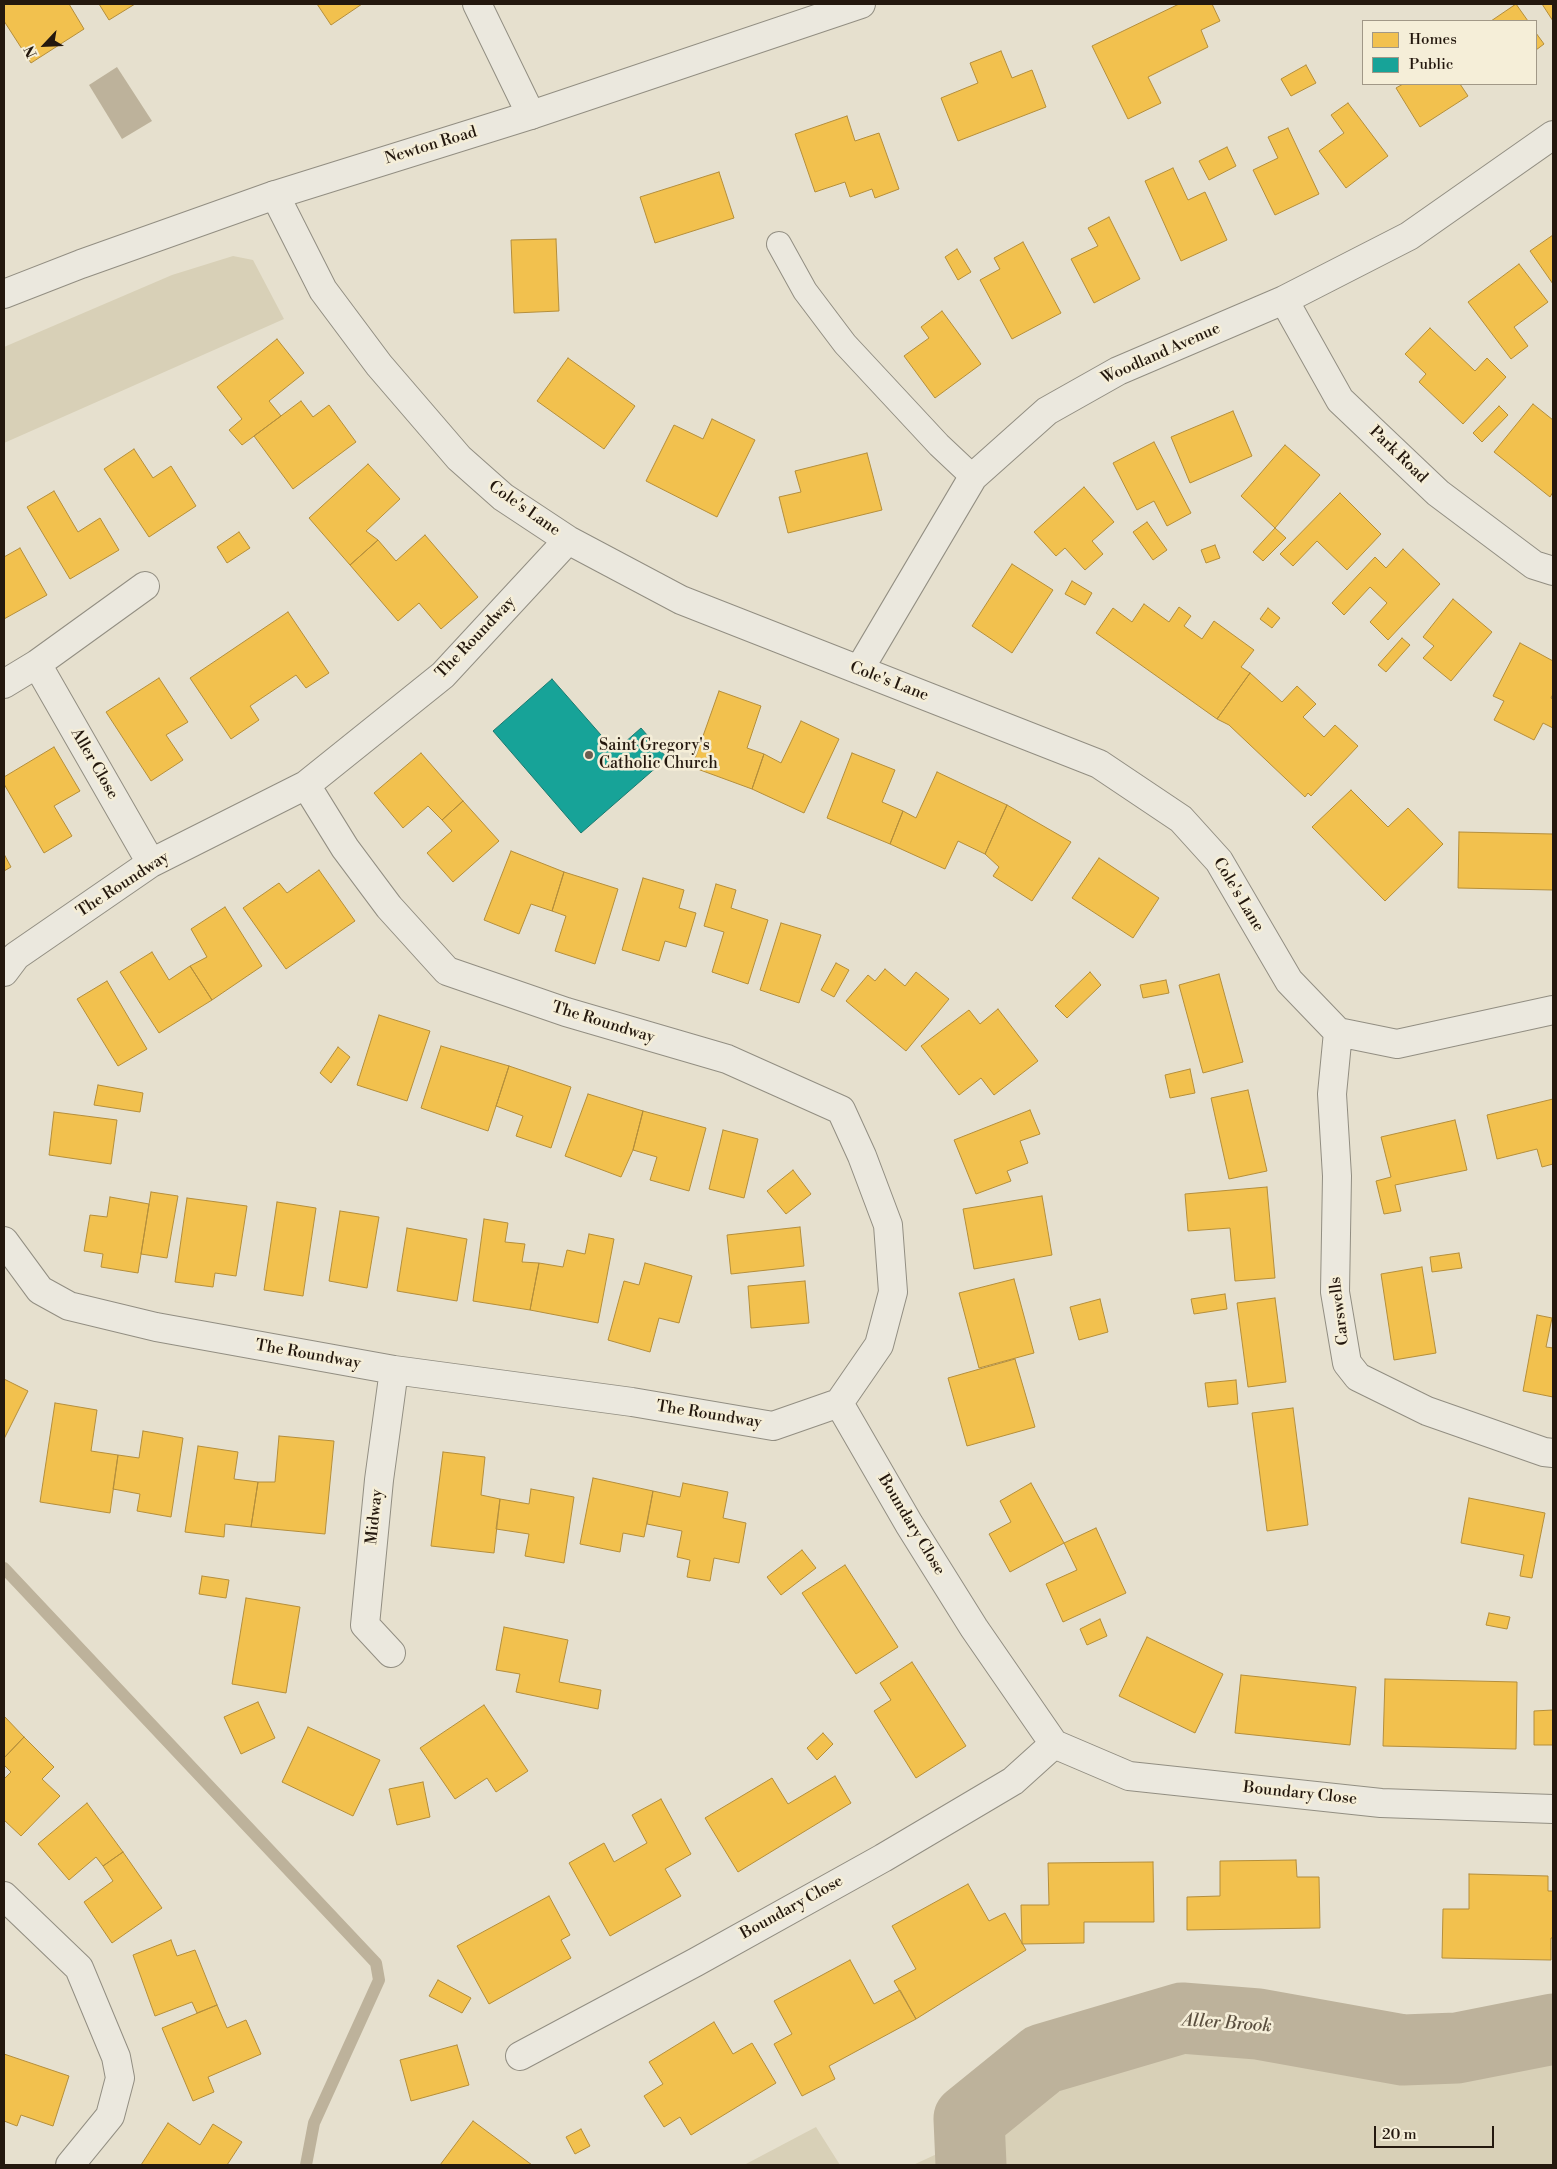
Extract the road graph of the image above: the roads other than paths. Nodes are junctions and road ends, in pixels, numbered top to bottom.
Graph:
1 (477, 4) edge
2 (861, 4) edge
3 (531, 115) junction
4 (1553, 135) edge
5 (275, 195) junction
6 (779, 244) dead end
7 (4, 294) edge
8 (1284, 300) junction
9 (973, 477) junction
10 (568, 540) junction
11 (1553, 571) edge
12 (145, 586) dead end
13 (37, 664) junction
14 (859, 670) junction
15 (4, 684) edge
16 (306, 785) junction
17 (151, 863) junction
18 (4, 972) edge
19 (1553, 1010) edge
20 (1338, 1032) junction
21 (4, 1241) edge
22 (394, 1370) junction
23 (839, 1402) junction
24 (1553, 1453) edge
25 (391, 1653) dead end
26 (1054, 1744) junction
27 (1553, 1809) edge
28 (4, 1896) edge
29 (520, 2056) dead end
30 (70, 2165) edge

1 - 3 street
2 - 3 street, Newton Road
3 - 5 street, Newton Road
4 - 8 street, Woodland Avenue
5 - 7 street, Newton Road
5 - 10 street, Cole's Lane
6 - 9 lane
8 - 9 street, Woodland Avenue
8 - 11 street, Park Road
9 - 14 street, Woodland Avenue
10 - 14 street, Cole's Lane
10 - 16 street, The Roundway
12 - 13 street
13 - 15 street
13 - 17 street, Aller Close
14 - 20 street, Cole's Lane
16 - 17 street, The Roundway
16 - 23 street, The Roundway
17 - 18 street, The Roundway
19 - 20 street
20 - 24 street, Carswells
21 - 22 street, The Roundway
22 - 23 street, The Roundway
22 - 25 street, Midway
23 - 26 street, Boundary Close
26 - 27 street, Boundary Close
26 - 29 street, Boundary Close
28 - 30 street

